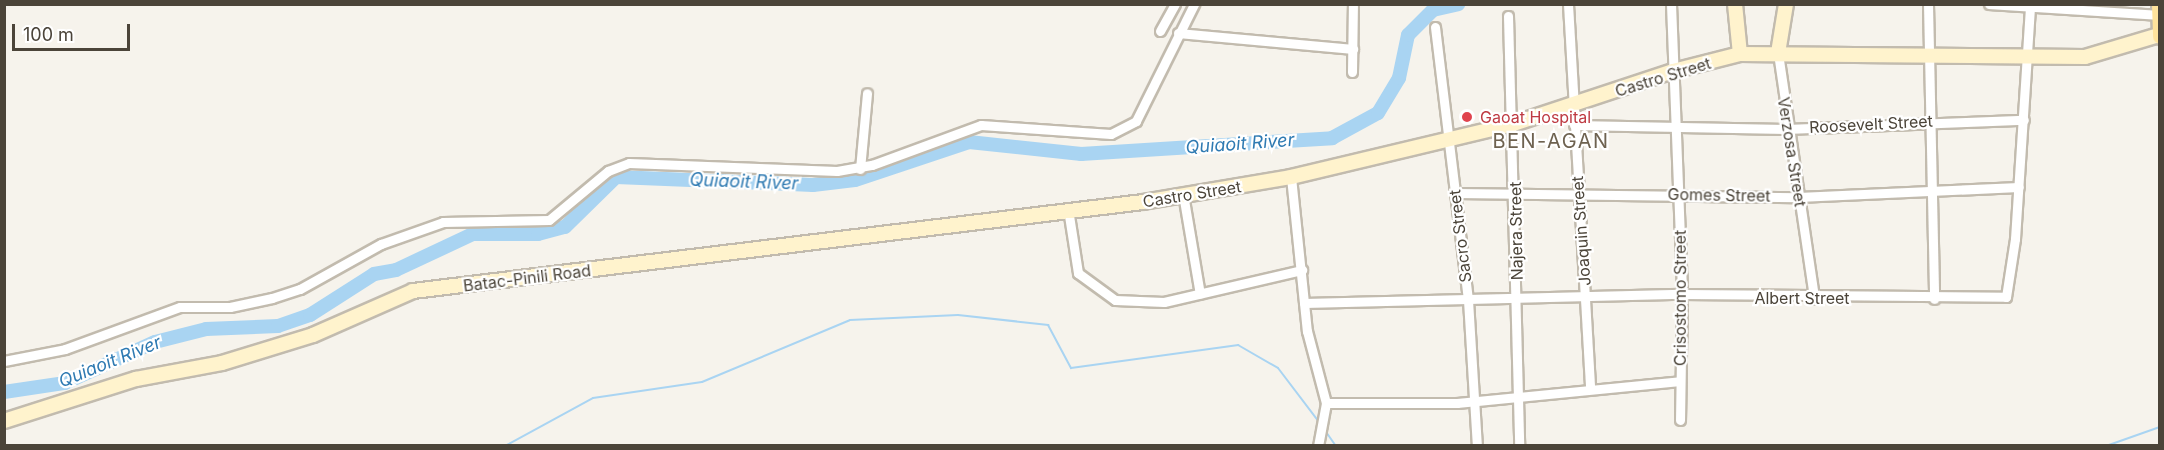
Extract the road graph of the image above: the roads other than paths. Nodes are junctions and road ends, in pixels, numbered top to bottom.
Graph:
1 (1175, 4) edge
2 (1194, 4) edge
3 (1353, 4) edge
4 (1568, 4) edge
5 (1671, 4) edge
6 (1735, 4) edge
7 (1786, 4) edge
8 (1928, 4) edge
9 (1989, 4) edge
10 (2030, 6) edge
11 (2159, 12) edge
12 (1508, 16) dead end
13 (1435, 27) dead end
14 (1160, 31) dead end
15 (1178, 33) junction
16 (2159, 36) edge
17 (1353, 49) junction
18 (1778, 53) junction
19 (1740, 54) junction
20 (1927, 55) junction
21 (2027, 56) junction
22 (1673, 70) junction
23 (1352, 72) dead end
24 (867, 93) dead end
25 (1572, 106) junction
26 (2024, 120) junction
27 (1929, 121) junction
28 (1513, 124) junction
29 (1574, 125) junction
30 (1674, 126) junction
31 (1786, 129) junction
32 (1445, 140) junction
33 (860, 168) junction
34 (1291, 177) junction
35 (2019, 187) junction
36 (1517, 192) junction
37 (1456, 193) junction
38 (1580, 193) junction
39 (1679, 193) junction
40 (1930, 193) junction
41 (1184, 194) junction
42 (1798, 197) junction
43 (1068, 209) junction
44 (1302, 270) junction
45 (1200, 294) junction
46 (1682, 294) junction
47 (1586, 295) junction
48 (1814, 298) junction
49 (1934, 298) junction
50 (1468, 300) junction
51 (1517, 300) junction
52 (1304, 303) junction
53 (4, 361) edge
54 (1680, 381) junction
55 (1590, 386) junction
56 (1519, 394) junction
57 (1476, 400) junction
58 (1326, 403) junction
59 (1680, 420) dead end
60 (4, 421) edge
61 (1318, 446) edge
62 (1477, 446) edge
63 (1520, 446) edge

1 - 14 street
2 - 15 street
3 - 17 street
4 - 25 street, Joaquin Street
5 - 22 street, Crisostomo Street
6 - 19 main road
7 - 18 main road, Verzosa Street
8 - 20 street
9 - 10 street
10 - 11 street
10 - 21 street, Albert Street
11 - 16 main road
12 - 28 street, Najera Street
13 - 32 street, Sacro Street
15 - 17 street
15 - 33 street
16 - 21 main road, Castro Street
17 - 23 street
18 - 19 main road, Castro Street
18 - 20 main road, Castro Street
18 - 31 street, Verzosa Street
19 - 22 main road, Castro Street
20 - 21 main road, Castro Street
20 - 27 street
21 - 26 street, Albert Street
22 - 25 main road, Castro Street
22 - 30 street, Crisostomo Street
24 - 33 street
25 - 28 main road, Castro Street
25 - 29 street, Joaquin Street
26 - 27 street, Roosevelt Street
26 - 35 street, Albert Street
27 - 31 street, Roosevelt Street
27 - 40 street
28 - 32 main road, Castro Street
28 - 36 street, Najera Street
29 - 30 street, Roosevelt Street
29 - 38 street, Joaquin Street
30 - 31 street, Roosevelt Street
30 - 39 street, Crisostomo Street
31 - 42 street, Verzosa Street
32 - 34 main road, Castro Street
32 - 37 street, Sacro Street
33 - 53 street
34 - 41 main road, Castro Street
34 - 44 street
35 - 40 street, Gomes Street
35 - 49 street, Albert Street
36 - 37 street, Gomes Street
36 - 38 street, Gomes Street
36 - 51 street, Najera Street
37 - 50 street, Sacro Street
38 - 39 street, Gomes Street
38 - 47 street, Joaquin Street
39 - 42 street, Gomes Street
39 - 46 street, Crisostomo Street
40 - 42 street, Gomes Street
40 - 49 street
41 - 43 main road, Castro Street
41 - 45 street
42 - 48 street, Verzosa Street
43 - 45 street
43 - 60 main road, Batac-Pinili Road
44 - 45 street
44 - 52 street
46 - 47 street, Albert Street
46 - 48 street, Albert Street
46 - 54 street, Crisostomo Street
47 - 51 street, Albert Street
47 - 55 street, Joaquin Street
48 - 49 street, Albert Street
50 - 51 street, Albert Street
50 - 52 street, Albert Street
50 - 57 street, Sacro Street
51 - 56 street, Najera Street
52 - 58 street
54 - 55 street, Crisostomo Street
54 - 59 street
55 - 56 street, Crisostomo Street
56 - 57 street, Crisostomo Street
56 - 63 street, Najera Street
57 - 58 street, Crisostomo Street
57 - 62 street, Sacro Street
58 - 61 street

